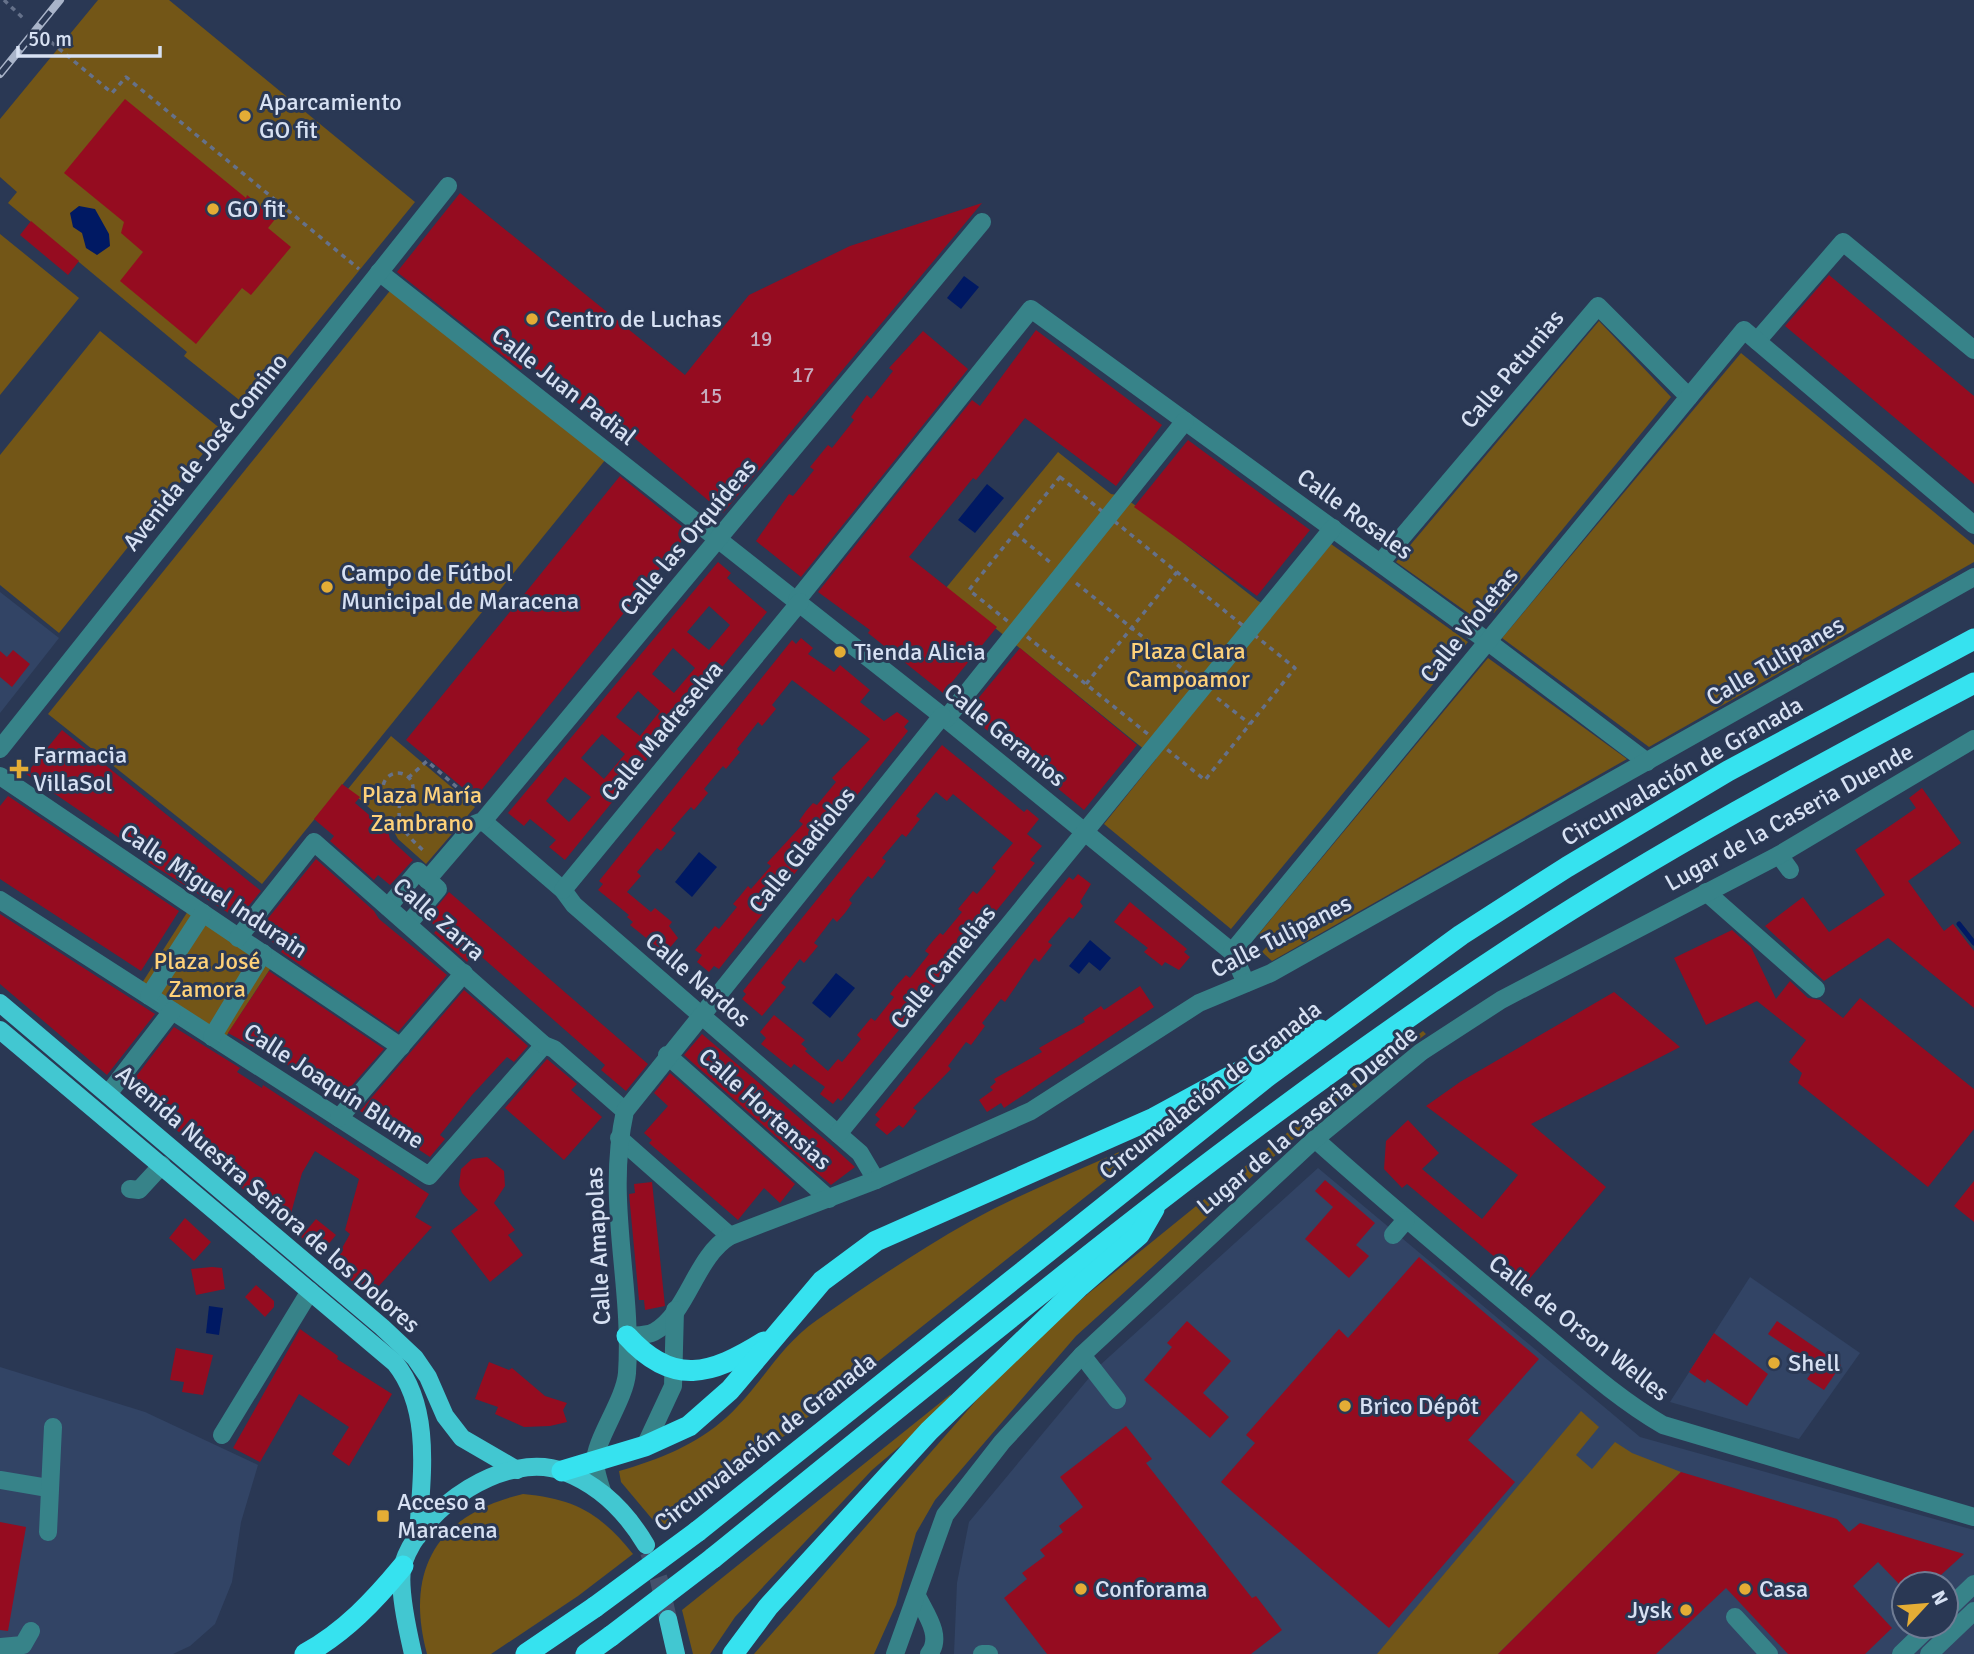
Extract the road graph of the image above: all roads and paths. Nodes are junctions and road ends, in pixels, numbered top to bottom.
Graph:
1 (4, 0) edge
2 (25, 20) dead end
3 (51, 42) dead end
4 (439, 189) dead end
5 (982, 222) dead end
6 (379, 272) junction
7 (1031, 309) joint
8 (1750, 336) junction
9 (1974, 350) edge
10 (1689, 397) junction
11 (1185, 421) junction
12 (1107, 515) junction
13 (1974, 525) edge
14 (1333, 528) junction
15 (1015, 533) junction
16 (719, 538) junction
17 (1380, 563) junction
18 (1063, 572) junction
19 (1177, 572) junction
20 (1974, 577) edge
21 (798, 601) junction
22 (1132, 628) junction
23 (1250, 631) junction
24 (1014, 633) junction
25 (1974, 639) edge
26 (1487, 641) junction
27 (1974, 683) edge
28 (1086, 684) junction
29 (1204, 687) junction
30 (944, 717) junction
31 (1250, 724) junction
32 (1974, 740) edge
33 (1154, 748) junction
34 (0, 749) edge
35 (1647, 762) junction
36 (0, 776) edge
37 (408, 778) junction
38 (485, 794) dead end
39 (400, 803) junction
40 (483, 821) junction
41 (1086, 832) junction
42 (1779, 855) junction
43 (433, 861) dead end
44 (1790, 870) dead end
45 (427, 880) junction
46 (563, 890) junction
47 (1706, 892) junction
48 (0, 900) edge
49 (388, 907) junction
50 (203, 913) junction
51 (408, 924) junction
52 (238, 938) junction
53 (1232, 952) junction
54 (263, 953) junction
55 (464, 973) junction
56 (1246, 983) junction
57 (1816, 989) dead end
58 (149, 996) junction
59 (0, 1003) edge
60 (172, 1011) junction
61 (700, 1014) junction
62 (1341, 1022) junction
63 (0, 1030) edge
64 (212, 1037) junction
65 (544, 1045) junction
66 (401, 1047) junction
67 (667, 1055) junction
68 (108, 1094) junction
69 (625, 1111) junction
70 (340, 1118) junction
71 (838, 1134) junction
72 (619, 1138) junction
73 (1315, 1139) junction
74 (162, 1166) junction
75 (876, 1180) junction
76 (130, 1189) dead end
77 (1160, 1198) junction
78 (829, 1199) junction
79 (1406, 1220) junction
80 (1393, 1235) dead end
81 (730, 1236) junction
82 (310, 1291) junction
83 (675, 1310) junction
84 (777, 1333) junction
85 (626, 1336) junction
86 (1082, 1355) junction
87 (674, 1371) junction
88 (1117, 1400) dead end
89 (53, 1427) dead end
90 (222, 1435) dead end
91 (645, 1446) junction
92 (594, 1461) junction
93 (517, 1470) junction
94 (562, 1471) junction
95 (0, 1480) edge
96 (48, 1489) junction
97 (603, 1494) junction
98 (1974, 1517) edge
99 (48, 1531) dead end
100 (418, 1536) junction
101 (646, 1545) tunnel mouth
102 (403, 1566) junction
103 (1974, 1584) edge
104 (918, 1598) junction
105 (1960, 1598) edge
106 (1974, 1611) edge
107 (1735, 1617) dead end
108 (668, 1619) tunnel mouth
109 (31, 1631) dead end
110 (1916, 1640) edge
111 (0, 1647) edge
112 (1767, 1651) edge
113 (932, 1653) edge
114 (305, 1654) edge
115 (413, 1654) edge
116 (526, 1654) edge
117 (586, 1654) edge
118 (676, 1654) edge
119 (733, 1654) edge
120 (895, 1654) edge
121 (982, 1654) edge
122 (989, 1654) edge
123 (1901, 1654) edge
124 (1929, 1654) edge

1 - 2 path
3 - 6 path
4 - 6 street, Avenida de José Comino
5 - 16 street, Calle las Orquídeas
6 - 16 street, Calle Juan Padial
6 - 34 street, Avenida de José Comino
7 - 11 street, Calle Rosales
7 - 21 street, Calle Madreselva
8 - 9 street, Calle Violetas
8 - 10 street, Calle Violetas
8 - 13 street
10 - 17 street, Calle Petunias
10 - 26 street, Calle Violetas
11 - 12 street
11 - 14 street, Calle Rosales
12 - 15 path
12 - 18 street
12 - 19 path
14 - 17 street, Calle Rosales
14 - 23 street
15 - 18 path
15 - 24 path
16 - 21 street, Calle Geranios
16 - 40 street, Calle las Orquídeas
17 - 26 street, Calle Rosales
18 - 22 path
18 - 24 street
19 - 22 path
19 - 23 path
20 - 35 street, Calle Tulipanes
21 - 30 street, Calle Geranios
21 - 46 street, Calle Madreselva
22 - 28 path
22 - 29 path
23 - 29 street
23 - 31 path
24 - 28 path
24 - 30 street
25 - 62 highway, Circunvalación de Granada
26 - 35 street, Calle Rosales
26 - 53 street, Calle Violetas
27 - 77 highway
28 - 33 path
29 - 31 path
29 - 33 street
30 - 41 street, Calle Geranios
30 - 61 street, Calle Gladiolos
31 - 33 path
32 - 42 street, Lugar de la Caseria Duende
33 - 41 street
35 - 56 street, Calle Tulipanes
36 - 50 street, Calle Miguel Indurain
37 - 38 path
37 - 39 path
37 - 39 path
39 - 43 path
40 - 45 street, Calle las Orquídeas
40 - 46 street, Calle Nardos
41 - 53 street, Calle Geranios
41 - 71 street, Calle Camelias
42 - 44 street
42 - 47 street, Lugar de la Caseria Duende
45 - 49 street
45 - 51 street
46 - 61 street, Calle Nardos
47 - 57 street
47 - 73 street, Lugar de la Caseria Duende
48 - 58 street, Calle Joaquín Blume
49 - 51 street, Calle Zarra
49 - 52 street, Calle Zarra
50 - 52 street, Calle Miguel Indurain
50 - 58 street
51 - 55 street, Calle Zarra
52 - 54 street, Calle Miguel Indurain
53 - 56 street, Calle Geranios
54 - 64 street
54 - 66 street, Calle Miguel Indurain
55 - 65 street, Calle Zarra
55 - 66 street
56 - 75 street, Calle Tulipanes
58 - 60 street, Calle Joaquín Blume
59 - 68 main road, Avenida Nuestra Señora de los Dolores
60 - 64 street, Calle Joaquín Blume
60 - 68 street
61 - 67 street, Calle Amapolas
61 - 71 street, Calle Nardos
62 - 84 highway
62 - 116 highway, Circunvalación de Granada, bridge
63 - 74 main road, Avenida Nuestra Señora de los Dolores
64 - 70 street, Calle Joaquín Blume
65 - 69 street, Calle Zarra
65 - 70 street, Calle Joaquín Blume
66 - 70 street
67 - 69 street, Calle Amapolas
67 - 78 street, Calle Hortensias
68 - 93 main road, Avenida Nuestra Señora de los Dolores
69 - 72 street, Calle Amapolas
71 - 75 street, Calle Nardos
72 - 81 street
72 - 85 street, Calle Amapolas
73 - 79 street, Calle de Orson Welles
73 - 86 street, Lugar de la Caseria Duende
74 - 76 street
74 - 82 main road, Avenida Nuestra Señora de los Dolores
75 - 78 street, Calle Tulipanes
77 - 117 highway, bridge
77 - 119 highway
78 - 81 street, Calle Tulipanes
79 - 80 street
79 - 98 street, Calle de Orson Welles
81 - 83 street, Calle Tulipanes
82 - 90 street, Avenida Nuestra Señora de los Dolores
82 - 100 main road, Avenida Nuestra Señora de los Dolores
83 - 85 street, Calle Tulipanes
83 - 87 street
84 - 87 highway
84 - 91 highway
85 - 87 highway
85 - 92 street, Calle Amapolas
86 - 88 street
86 - 104 street, Lugar de la Caseria Duende
87 - 91 street
89 - 96 street
91 - 92 highway
92 - 94 highway
92 - 97 street
93 - 94 main road
93 - 100 main road
94 - 97 main road
95 - 96 street
96 - 99 street
97 - 101 main road
100 - 102 main road
102 - 114 highway
102 - 115 main road
103 - 105 street
104 - 113 street
104 - 120 street, Lugar de la Caseria Duende
106 - 124 street
107 - 112 street
108 - 118 main road
109 - 111 street
110 - 123 street
121 - 122 street

